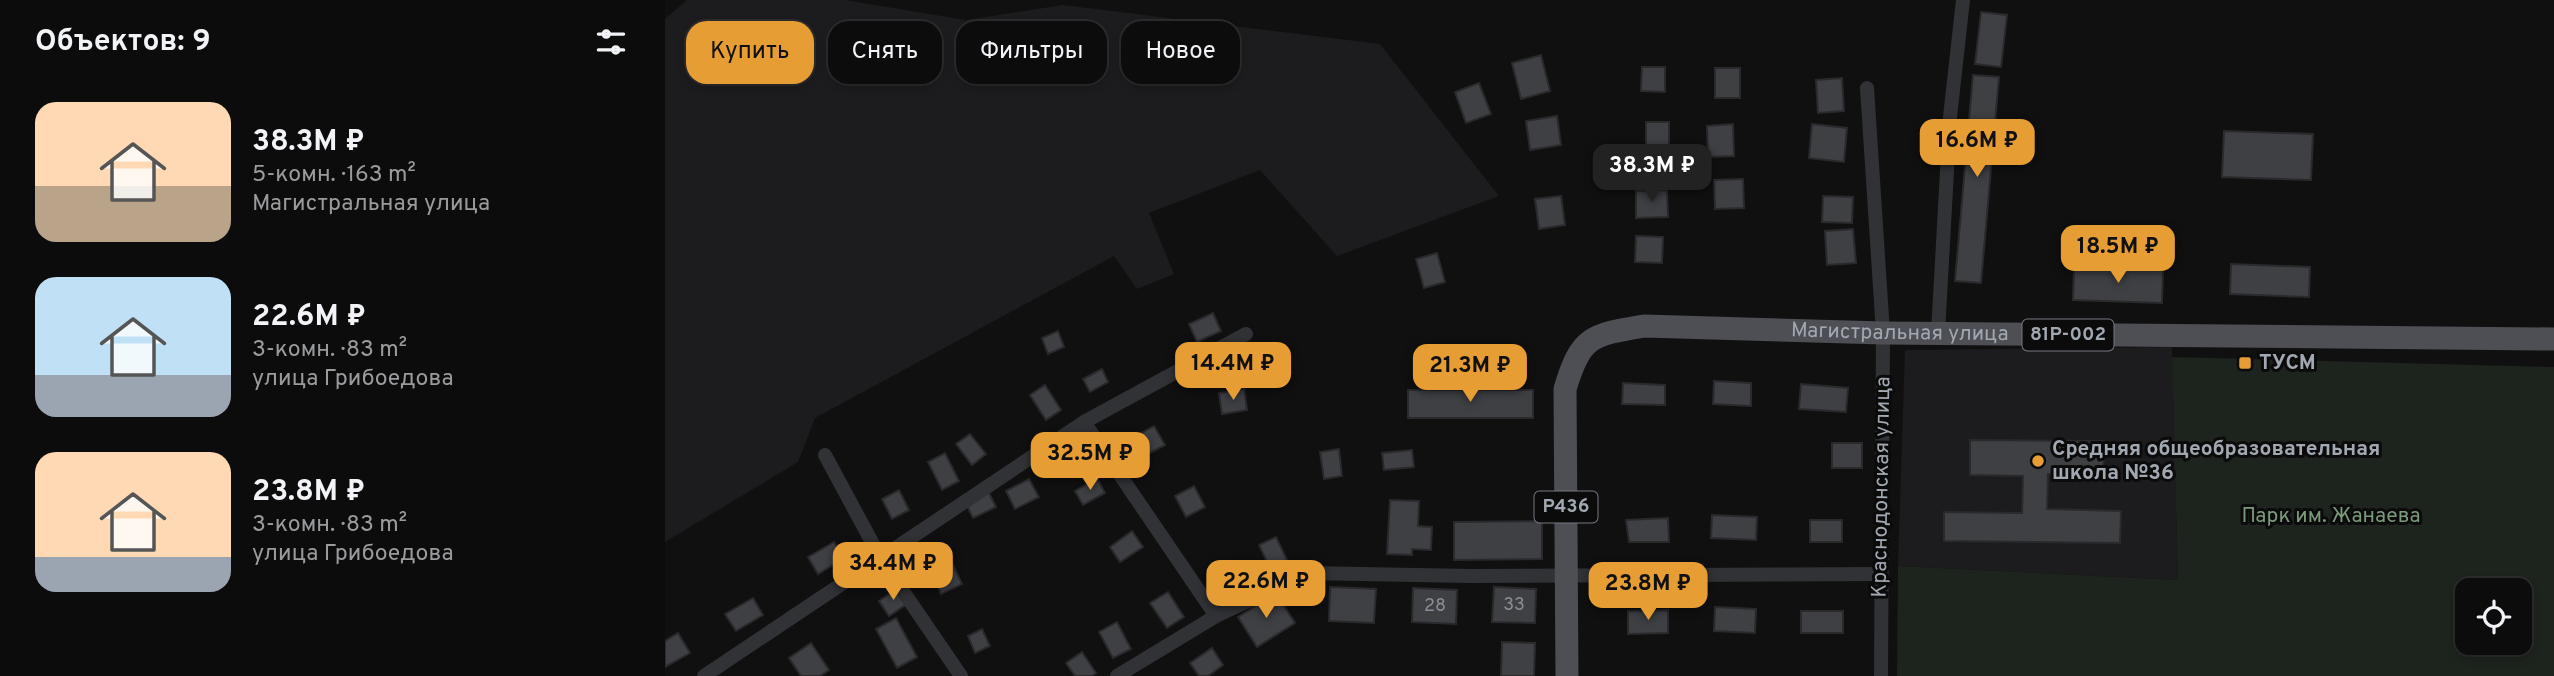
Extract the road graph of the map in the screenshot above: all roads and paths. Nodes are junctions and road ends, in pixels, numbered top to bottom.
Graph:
1 (1963, 0) edge
2 (1867, 88) dead end
3 (1883, 333) junction
4 (1938, 333) junction
5 (1246, 334) dead end
6 (2554, 338) edge
7 (1585, 343) joint
8 (1084, 422) junction
9 (825, 455) dead end
10 (881, 559) junction
11 (1567, 573) junction
12 (1880, 574) junction
13 (1216, 616) junction
14 (704, 676) edge
15 (961, 676) edge
16 (1117, 676) edge
17 (1567, 676) edge
18 (1881, 676) edge

1 - 4 street
2 - 3 street, Краснодонская улица
3 - 4 main road, Магистральная улица / 81Р-002
3 - 7 main road, Магистральная улица / 81Р-002
3 - 12 street, Краснодонская улица
4 - 6 main road, Магистральная улица / 81Р-002
5 - 8 street
7 - 11 main road, P436
8 - 10 street
8 - 13 street
9 - 10 street
10 - 14 street
10 - 15 street
11 - 12 street
11 - 13 street
11 - 17 main road, P436
12 - 18 street, Краснодонская улица
13 - 16 street

